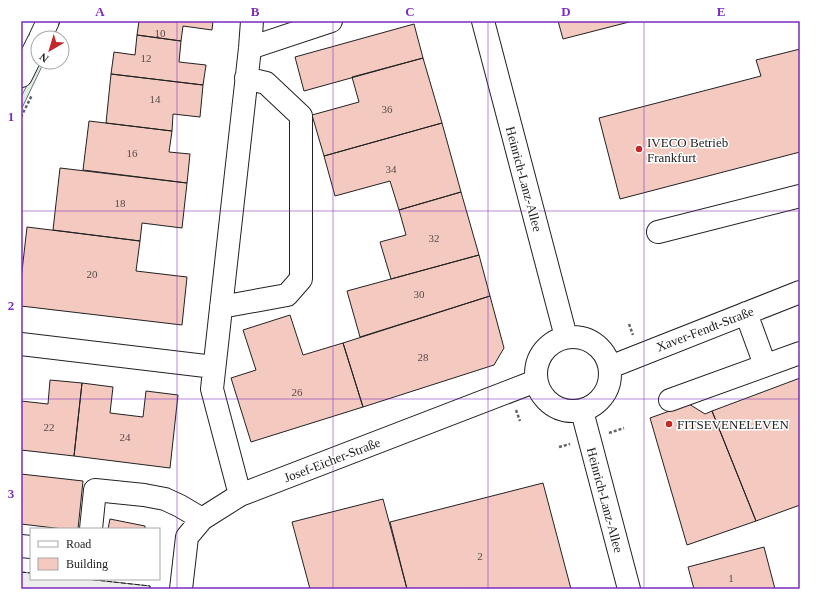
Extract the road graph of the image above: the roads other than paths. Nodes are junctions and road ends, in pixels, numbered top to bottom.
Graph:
1 (252, 21) edge
2 (331, 21) edge
3 (483, 21) edge
4 (250, 48) junction
5 (30, 58) edge
6 (21, 76) edge
7 (246, 78) junction
8 (800, 196) edge
9 (658, 232) dead end
10 (800, 292) edge
11 (221, 307) junction
12 (746, 313) junction
13 (566, 337) junction
14 (21, 344) edge
15 (800, 352) edge
16 (766, 365) junction
17 (214, 367) junction
18 (610, 367) junction
19 (536, 381) junction
20 (670, 400) dead end
21 (582, 410) junction
22 (240, 496) junction
23 (202, 519) junction
24 (91, 528) edge
25 (181, 589) edge
26 (629, 589) edge

1 - 4 street
2 - 4 street
3 - 13 street, Heinrich-Lanz-Allee
4 - 7 street
5 - 6 street
7 - 11 street
7 - 11 street
8 - 9 street
10 - 12 street, Xaver-Fendt-Straße
11 - 17 street
12 - 16 street
12 - 18 street, Xaver-Fendt-Straße
13 - 18 street
13 - 19 street
14 - 17 street
15 - 16 street
16 - 20 street
17 - 22 street
18 - 21 street
19 - 21 street
19 - 22 street, Josef-Eicher-Straße
21 - 26 street, Heinrich-Lanz-Allee
22 - 23 street, Josef-Eicher-Straße
23 - 24 street
23 - 25 street, Josef-Eicher-Straße

